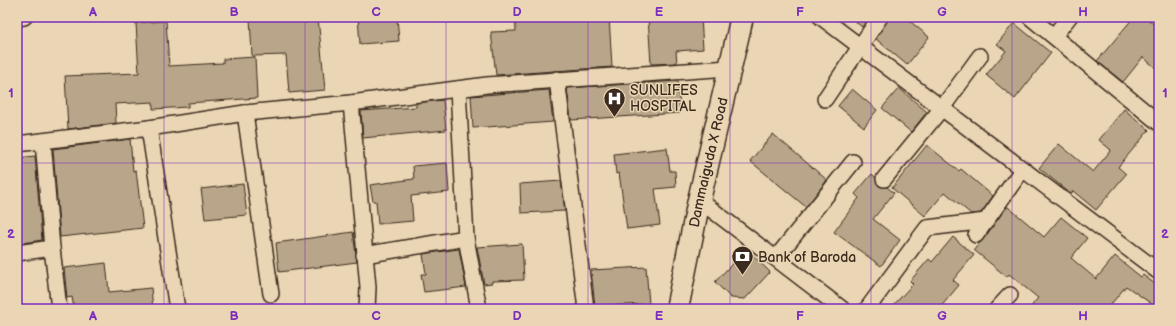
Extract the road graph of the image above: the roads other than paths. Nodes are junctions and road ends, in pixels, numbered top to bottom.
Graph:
1 (24, 17) edge
2 (742, 17) edge
3 (821, 17) edge
4 (880, 17) edge
5 (1030, 17) edge
6 (1069, 17) edge
7 (17, 18) edge
8 (1054, 36) junction
9 (860, 46) junction
10 (980, 56) dead end
11 (729, 68) junction
12 (558, 79) junction
13 (458, 89) junction
14 (825, 99) dead end
15 (351, 103) junction
16 (942, 108) junction
17 (245, 113) junction
18 (1159, 123) edge
19 (149, 128) junction
20 (43, 140) junction
21 (17, 144) edge
22 (853, 162) dead end
23 (1022, 170) junction
24 (884, 179) dead end
25 (699, 200) junction
26 (986, 221) junction
27 (976, 235) dead end
28 (466, 238) junction
29 (52, 248) junction
30 (17, 253) edge
31 (364, 255) junction
32 (776, 258) junction
33 (1159, 272) edge
34 (271, 294) dead end
35 (1010, 295) dead end
36 (59, 309) edge
37 (177, 309) edge
38 (367, 309) edge
39 (479, 309) edge
40 (586, 309) edge
41 (677, 309) edge
42 (842, 309) edge
43 (867, 309) edge
44 (997, 309) edge

1 - 7 street
2 - 11 street, Dammaiguda X Road
3 - 9 street
4 - 9 street
5 - 8 street
6 - 8 street
8 - 18 street
9 - 14 street
9 - 16 street
10 - 16 street
11 - 12 street
11 - 25 street, Dammaiguda X Road
12 - 13 street
12 - 40 street
13 - 15 street
13 - 28 street
15 - 17 street
15 - 31 street
16 - 23 street
16 - 24 street
17 - 19 street
17 - 34 street
19 - 20 street
19 - 37 street
20 - 21 street
20 - 29 street
22 - 32 street
23 - 26 street
23 - 33 street
25 - 32 street
25 - 41 street, Dammaiguda X Road
26 - 27 street
26 - 43 street
28 - 31 street
28 - 39 street
29 - 30 street
29 - 36 street
31 - 38 street
32 - 42 street
35 - 44 street

